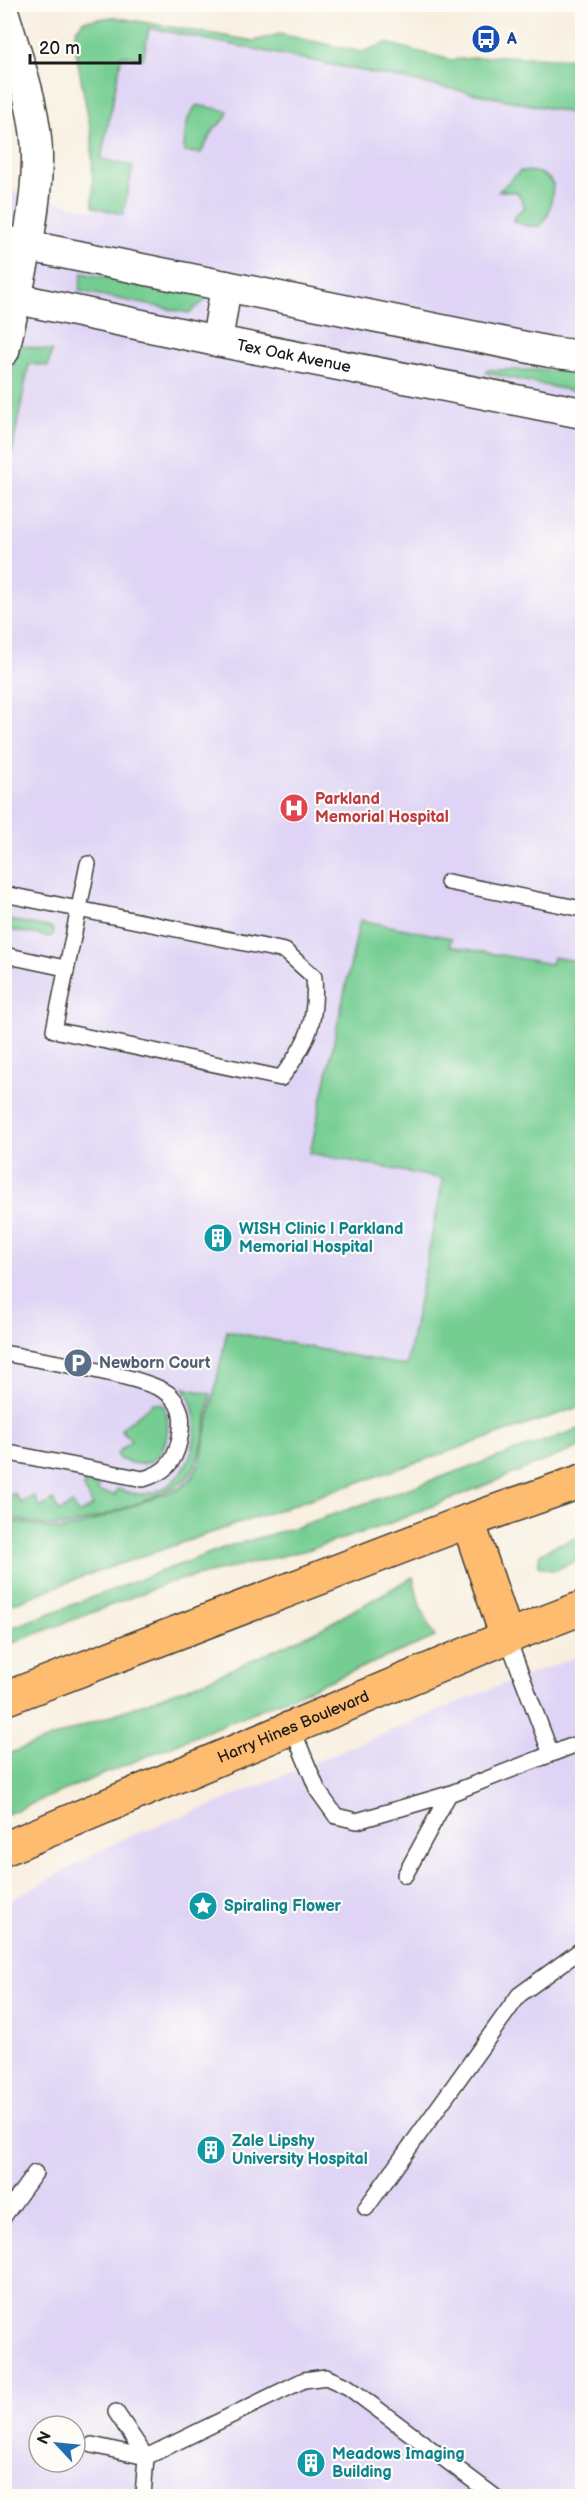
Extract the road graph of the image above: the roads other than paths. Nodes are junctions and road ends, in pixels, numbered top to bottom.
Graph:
1 (4, 14) edge
2 (15, 244) edge
3 (226, 286) junction
4 (10, 297) edge
5 (217, 341) junction
6 (4, 351) edge
7 (582, 356) edge
8 (582, 413) edge
9 (88, 864) dead end
10 (448, 882) dead end
11 (4, 894) edge
12 (78, 908) junction
13 (582, 909) edge
14 (4, 956) edge
15 (65, 968) junction
16 (4, 1353) edge
17 (4, 1452) edge
18 (582, 1481) edge
19 (468, 1521) junction
20 (582, 1608) edge
21 (507, 1637) junction
22 (4, 1699) edge
23 (292, 1728) junction
24 (582, 1742) edge
25 (551, 1754) junction
26 (449, 1794) junction
27 (4, 1850) edge
28 (405, 1875) dead end
29 (582, 1949) edge
30 (35, 2173) dead end
31 (366, 2208) dead end
32 (4, 2216) edge
33 (116, 2412) dead end
34 (92, 2445) dead end
35 (146, 2457) junction
36 (143, 2496) edge
37 (494, 2496) edge

1 - 2 street
2 - 3 street
2 - 4 street
3 - 5 street
3 - 7 street
4 - 5 street, Tex Oak Avenue
4 - 6 street
5 - 8 street, Tex Oak Avenue
9 - 12 lane
10 - 13 lane
11 - 12 lane
12 - 15 lane
12 - 15 lane
14 - 15 lane
16 - 17 lane
18 - 19 main road
19 - 21 main road
19 - 22 main road
20 - 21 main road, Harry Hines Boulevard
21 - 23 main road, Harry Hines Boulevard
21 - 25 lane
23 - 26 lane
23 - 27 main road, Harry Hines Boulevard
24 - 25 lane
25 - 26 lane
26 - 28 lane
29 - 31 lane
30 - 32 lane
33 - 35 lane
34 - 35 lane
35 - 36 lane
35 - 37 lane

